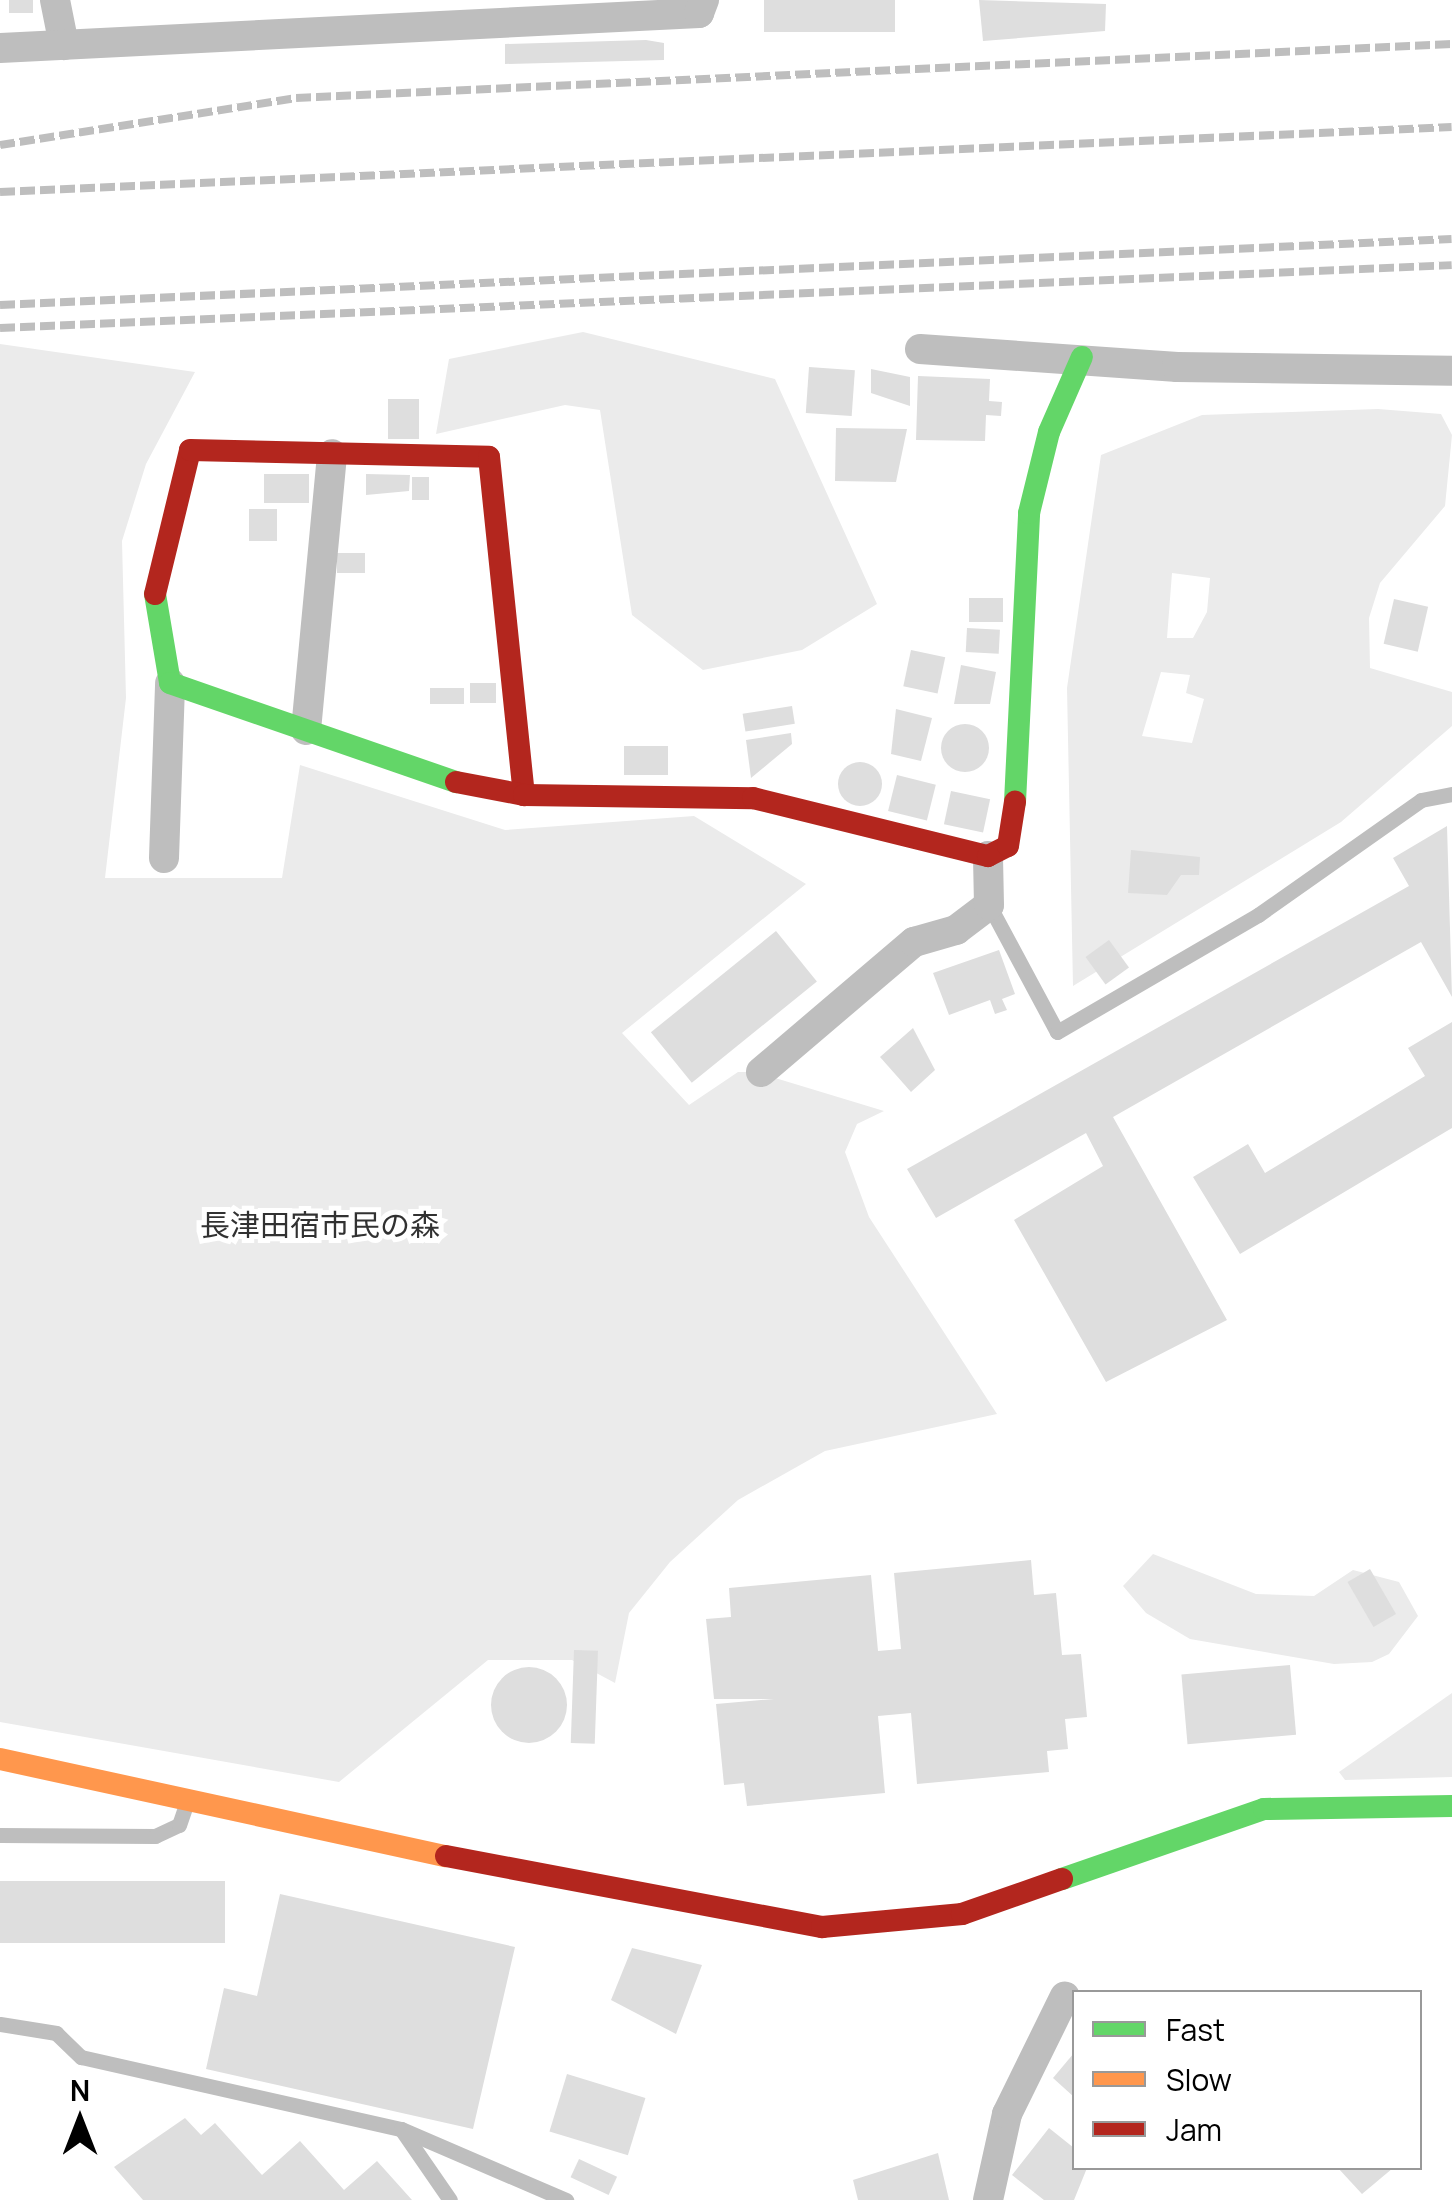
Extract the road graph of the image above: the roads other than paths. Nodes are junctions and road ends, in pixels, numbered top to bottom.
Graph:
1 (55, 0) edge
2 (704, 0) edge
3 (64, 45) junction
4 (0, 48) edge
5 (920, 349) dead end
6 (1082, 357) junction
7 (1452, 371) edge
8 (332, 454) junction
9 (170, 683) junction
10 (306, 730) junction
11 (524, 794) junction
12 (1452, 794) edge
13 (988, 856) junction
14 (164, 858) dead end
15 (989, 905) junction
16 (761, 1072) dead end
17 (0, 1759) edge
18 (188, 1800) junction
19 (1452, 1806) edge
20 (0, 1835) edge
21 (1065, 1996) dead end
22 (0, 2024) edge
23 (401, 2130) junction
24 (450, 2200) edge
25 (566, 2200) edge
26 (988, 2200) edge

1 - 3 street
2 - 3 street
3 - 4 street
5 - 6 street
6 - 7 street
6 - 13 street
8 - 9 street
8 - 10 street
8 - 11 street
9 - 10 street
9 - 14 street
10 - 11 street
11 - 13 street
12 - 15 lane
13 - 15 street
15 - 16 street
17 - 18 street
18 - 19 street
18 - 20 lane
21 - 26 street
22 - 23 lane
23 - 24 lane
23 - 25 lane

